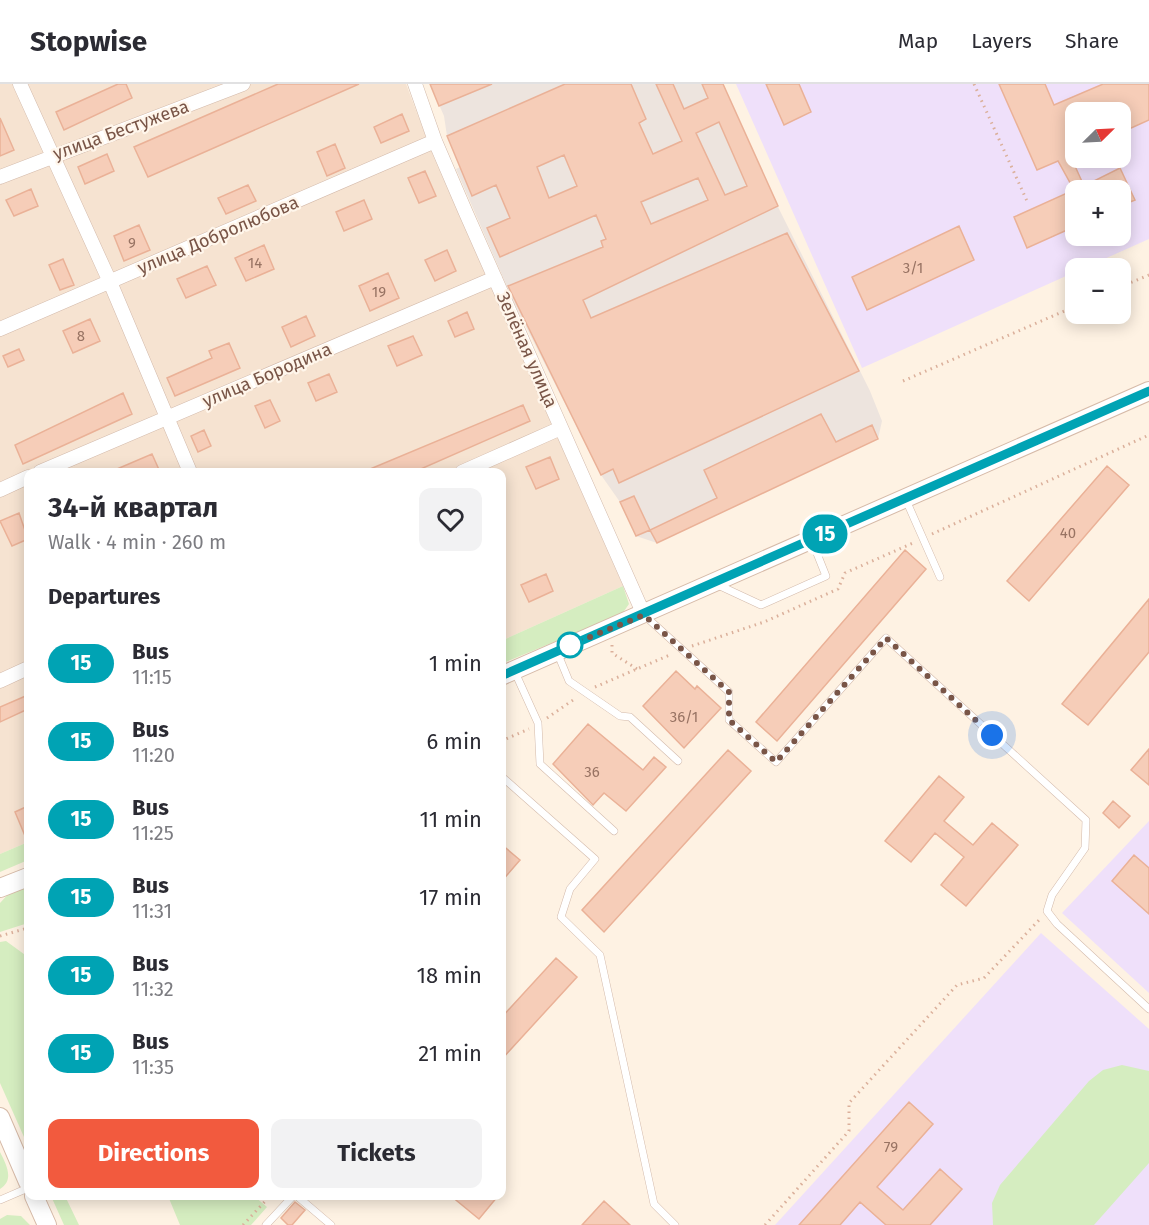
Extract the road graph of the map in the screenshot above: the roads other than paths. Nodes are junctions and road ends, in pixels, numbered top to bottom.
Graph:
1 (20, 84) edge
2 (243, 84) edge
3 (415, 84) edge
4 (435, 141) junction
5 (52, 155) junction
6 (0, 177) edge
7 (495, 278) junction
8 (110, 282) junction
9 (0, 329) edge
10 (1149, 391) edge
11 (167, 417) junction
12 (561, 428) junction
13 (49, 468) edge
14 (188, 468) edge
15 (471, 468) edge
16 (24, 479) edge
17 (0, 490) edge
18 (905, 499) junction
19 (812, 540) junction
20 (940, 577) dead end
21 (716, 584) junction
22 (644, 615) junction
23 (556, 651) junction
24 (24, 670) edge
25 (508, 673) edge
26 (0, 681) edge
27 (678, 761) dead end
28 (506, 780) edge
29 (614, 831) dead end
30 (24, 879) edge
31 (3, 888) edge
32 (1149, 1009) edge
33 (0, 1117) edge
34 (24, 1173) edge
35 (24, 1190) edge
36 (0, 1200) edge
37 (36, 1200) edge
38 (291, 1200) edge
39 (300, 1200) edge
40 (47, 1225) edge
41 (266, 1225) edge
42 (331, 1225) edge
43 (675, 1225) edge

1 - 5 street
2 - 5 street, улица Бестужева
3 - 4 street, Зелёная улица
4 - 7 street, Зелёная улица
4 - 8 street, улица Добролюбова
5 - 6 street, улица Бестужева
5 - 8 street
7 - 11 street, улица Бородина
7 - 12 street, Зелёная улица
8 - 9 street, улица Добролюбова
8 - 11 street
10 - 18 street
11 - 13 street, улица Бородина
11 - 14 street
12 - 15 street
12 - 22 street, Зелёная улица
16 - 17 street
18 - 19 street
18 - 20 lane
19 - 21 street
19 - 21 lane
21 - 22 street
22 - 23 street
22 - 32 lane
23 - 25 street
23 - 27 lane
24 - 26 street
25 - 29 lane
28 - 43 lane
30 - 31 street
33 - 34 street
35 - 36 lane
37 - 40 street
38 - 41 lane
39 - 42 lane

